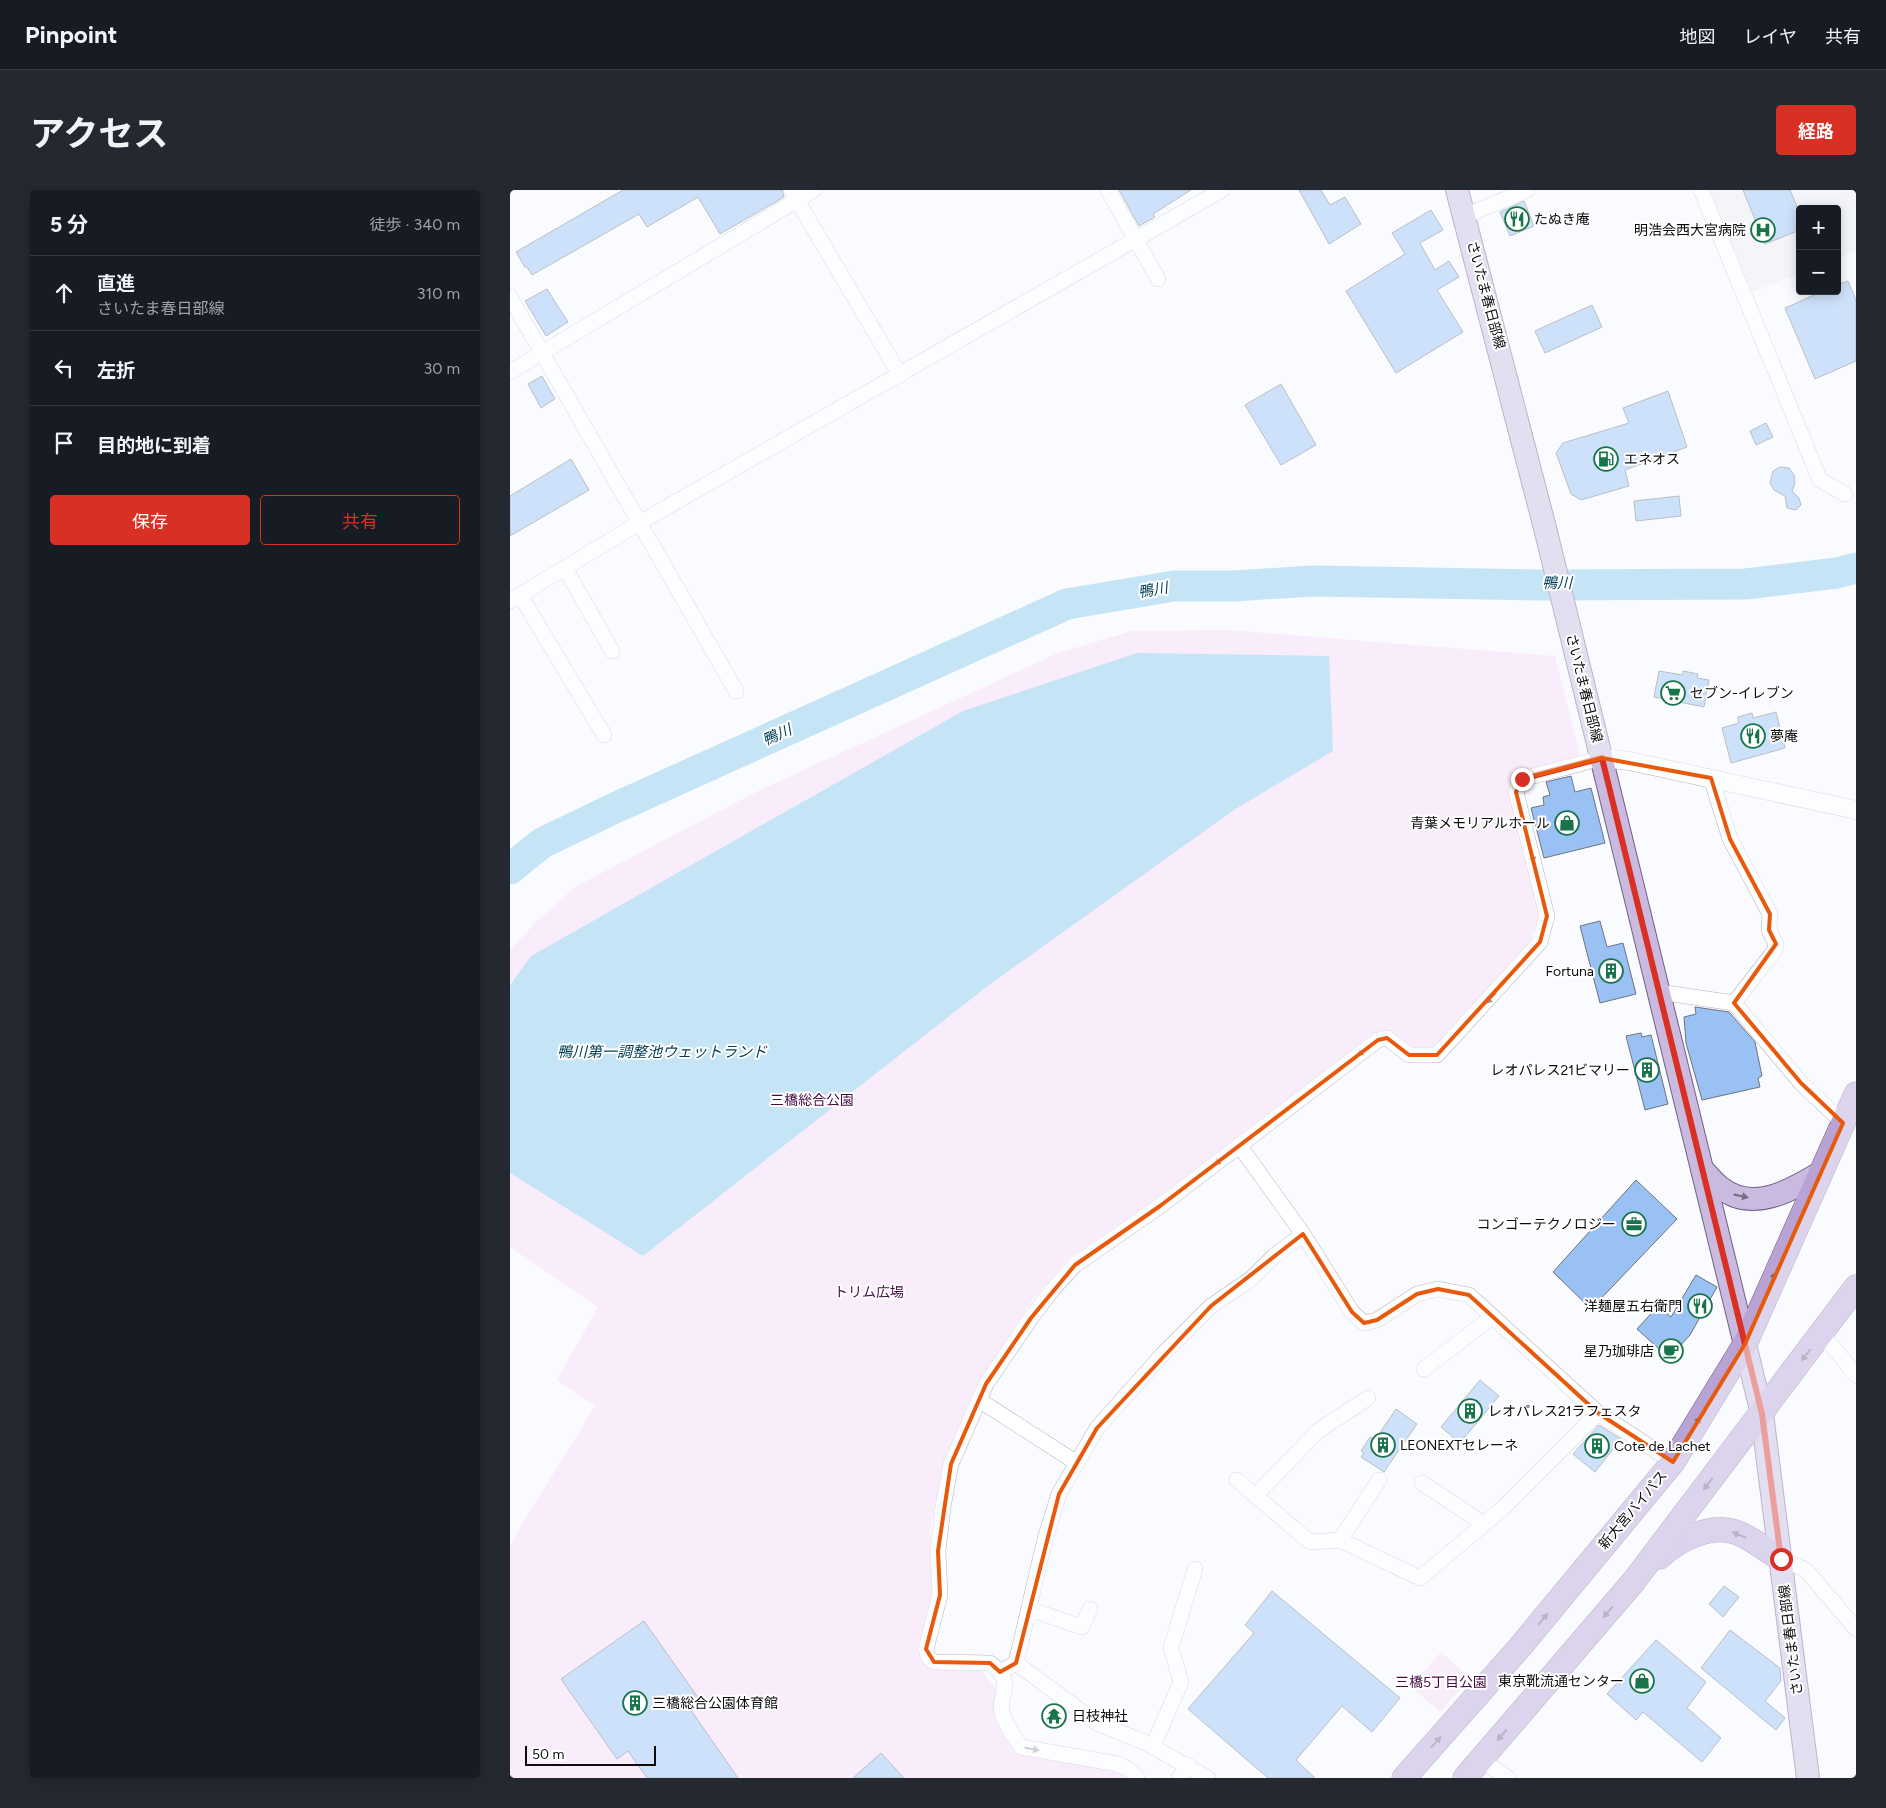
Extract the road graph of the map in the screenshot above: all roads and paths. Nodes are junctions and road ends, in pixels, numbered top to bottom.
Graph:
1 (814, 190) edge
2 (1108, 190) edge
3 (1222, 190) edge
4 (1457, 190) edge
5 (1527, 190) edge
6 (1701, 190) edge
7 (794, 195) edge
8 (1465, 216) junction
9 (1137, 239) junction
10 (1158, 279) dead end
11 (510, 297) edge
12 (541, 352) junction
13 (510, 372) edge
14 (900, 375) junction
15 (1845, 494) dead end
16 (639, 524) junction
17 (565, 568) junction
18 (515, 598) edge
19 (612, 651) dead end
20 (736, 691) dead end
21 (604, 735) dead end
22 (1602, 758) junction
23 (1711, 778) junction
24 (1856, 810) edge
25 (1659, 992) junction
26 (1734, 1003) junction
27 (1856, 1094) edge
28 (1850, 1114) edge
29 (1239, 1145) junction
30 (1702, 1169) junction
31 (1820, 1173) junction
32 (1303, 1234) junction
33 (1856, 1287) edge
34 (1492, 1317) junction
35 (1822, 1334) junction
36 (1745, 1344) junction
37 (1424, 1369) dead end
38 (1856, 1375) edge
39 (1368, 1398) dead end
40 (979, 1400) junction
41 (1598, 1413) junction
42 (1762, 1414) junction
43 (1673, 1462) junction
44 (1077, 1463) junction
45 (1237, 1480) dead end
46 (1379, 1480) dead end
47 (1422, 1483) dead end
48 (1255, 1496) junction
49 (1484, 1524) junction
50 (1340, 1540) junction
51 (1781, 1559) junction
52 (1195, 1569) dead end
53 (1634, 1581) junction
54 (1030, 1609) junction
55 (1090, 1609) dead end
56 (1856, 1630) edge
57 (1016, 1663) junction
58 (1000, 1672) junction
59 (1153, 1746) junction
60 (1481, 1760) junction
61 (1188, 1765) junction
62 (1138, 1778) edge
63 (1179, 1778) edge
64 (1208, 1778) edge
65 (1404, 1778) edge
66 (1465, 1778) edge
67 (1508, 1778) edge
68 (1808, 1778) edge

1 - 7 street
2 - 9 street
3 - 9 street
4 - 8 main road, さいたま春日部線
5 - 8 street
6 - 15 street
7 - 12 street
7 - 14 street
8 - 22 main road, さいたま春日部線
9 - 10 street
9 - 14 street
11 - 12 street
12 - 13 street
12 - 16 street
14 - 16 street
16 - 17 street
16 - 20 street
17 - 18 street
17 - 19 street
18 - 21 street
22 - 23 street
22 - 25 main road, さいたま春日部線
22 -> 29 street
23 - 24 street
23 - 26 street
25 - 26 street
25 - 30 main road, さいたま春日部線
26 - 28 street
27 - 28 highway, 新大宮バイパス
28 - 31 highway, 新大宮バイパス
29 - 32 street
29 -> 40 street
30 -> 31 main road
30 - 36 main road, さいたま春日部線
36 -> 31 highway, 新大宮バイパス
32 - 34 street
32 - 44 street
33 - 35 highway
34 - 37 street
34 - 41 street
35 - 38 street
35 -> 42 highway
36 - 42 main road, さいたま春日部線
43 -> 36 highway, 新大宮バイパス
39 - 48 street
40 - 44 street
40 - 58 street
41 - 43 street
41 - 49 street
42 - 51 main road, さいたま春日部線
42 -> 53 highway
65 -> 43 highway, 新大宮バイパス
44 - 54 street
45 - 48 street
46 - 50 street
47 - 49 street
48 - 50 street
49 - 50 street
51 -> 53 highway
51 - 56 street
51 - 68 main road, さいたま春日部線
52 - 59 street
53 -> 60 highway
54 - 55 street
54 - 57 street
57 - 58 street
57 - 59 street
58 -> 62 street
59 - 61 street
60 - 66 highway
60 - 67 street
61 - 63 street
61 - 64 street

